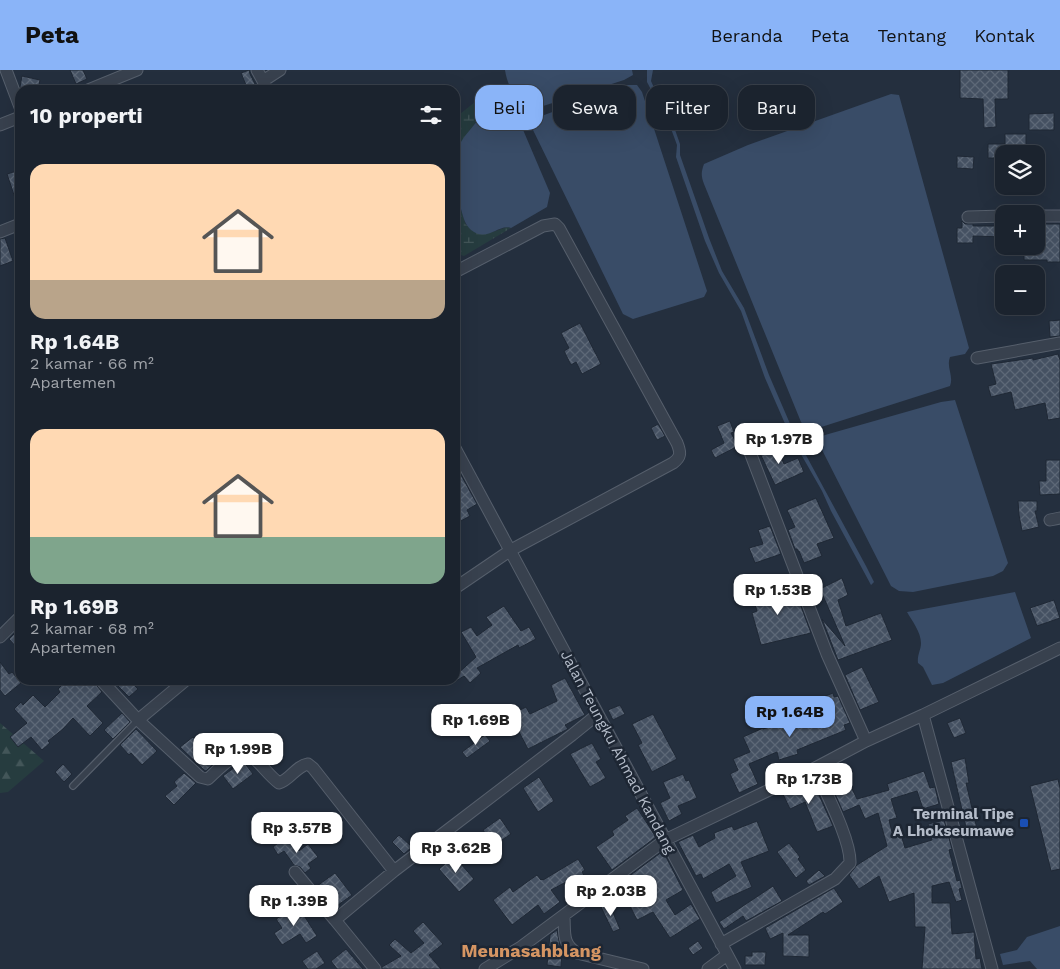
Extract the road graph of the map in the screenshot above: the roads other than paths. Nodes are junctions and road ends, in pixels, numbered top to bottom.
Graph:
1 (6, 70) edge
2 (137, 70) edge
3 (256, 70) edge
4 (280, 70) edge
5 (100, 85) edge
6 (265, 85) edge
7 (267, 85) edge
8 (15, 94) edge
9 (15, 119) edge
10 (0, 125) edge
11 (995, 216) edge
12 (1045, 216) edge
13 (1060, 216) edge
14 (968, 217) dead end
15 (15, 226) edge
16 (0, 232) edge
17 (460, 269) edge
18 (1060, 343) edge
19 (977, 358) dead end
20 (748, 447) dead end
21 (460, 458) edge
22 (514, 557) junction
23 (460, 585) edge
24 (15, 621) edge
25 (0, 637) edge
26 (1060, 648) edge
27 (106, 685) edge
28 (180, 685) edge
29 (598, 714) junction
30 (922, 715) junction
31 (138, 720) junction
32 (866, 741) junction
33 (815, 768) junction
34 (73, 786) dead end
35 (665, 840) junction
36 (394, 871) junction
37 (295, 872) dead end
38 (564, 917) junction
39 (335, 920) junction
40 (721, 944) junction
41 (727, 955) junction
42 (375, 969) edge
43 (485, 969) edge
44 (642, 969) edge
45 (708, 969) edge
46 (735, 969) edge
47 (992, 969) edge

1 - 8 street
2 - 5 street
3 - 6 street
4 - 7 street
9 - 10 street
11 - 14 street
12 - 13 street
15 - 16 street
17 - 22 street
18 - 19 street
20 - 32 street
21 - 22 street, Jalan Teungku Ahmad Kandang
22 - 23 street
22 - 29 street, Jalan Teungku Ahmad Kandang
24 - 25 street
26 - 30 street
27 - 31 street
28 - 31 street
29 - 35 street, Jalan Teungku Ahmad Kandang
29 - 36 street
30 - 32 street
30 - 47 street
31 - 34 lane
31 - 36 street
32 - 33 street
33 - 35 street
33 - 40 street
35 - 38 street
35 - 40 street, Jalan Teungku Ahmad Kandang
36 - 39 street
37 - 39 street
38 - 43 street
38 - 44 street
39 - 42 street
40 - 41 street, Jalan Teungku Ahmad Kandang
41 - 45 street
41 - 46 street, Jalan Teungku Ahmad Kandang

